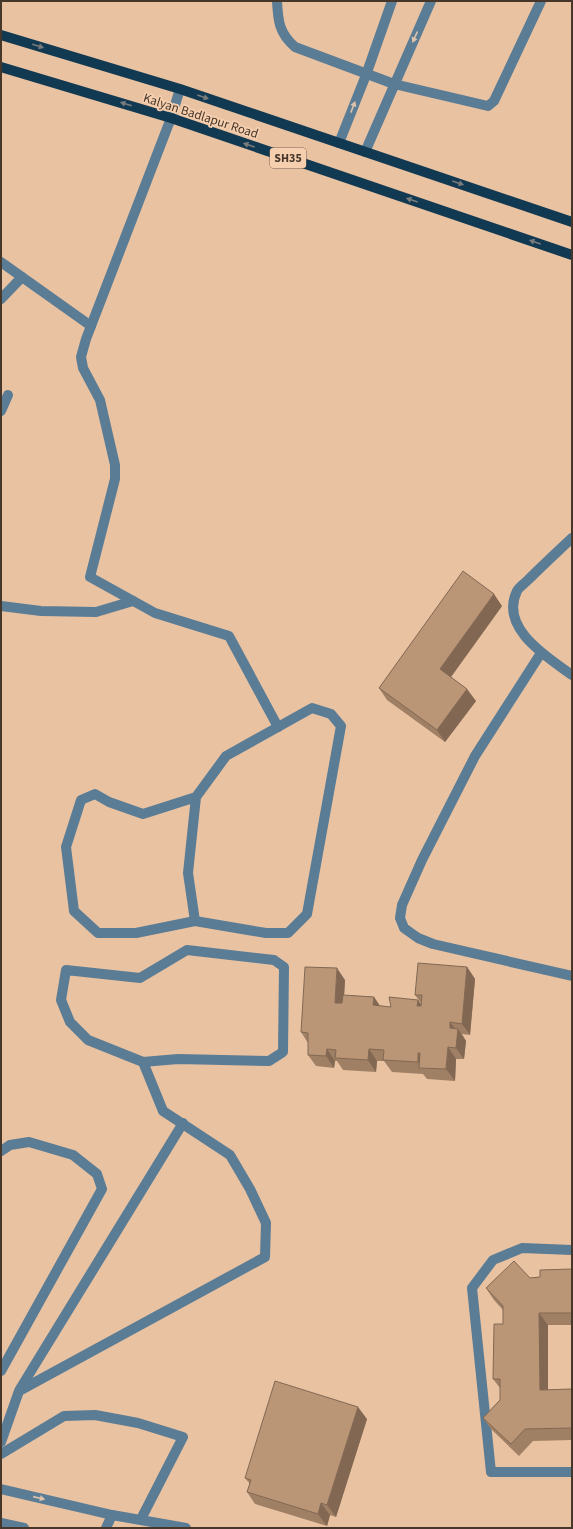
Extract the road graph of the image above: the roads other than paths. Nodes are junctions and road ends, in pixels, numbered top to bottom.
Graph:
1 (277, 1) edge
2 (392, 1) edge
3 (431, 1) edge
4 (541, 1) edge
5 (1, 35) edge
6 (1, 67) edge
7 (366, 75) junction
8 (394, 84) junction
9 (180, 89) junction
10 (171, 118) junction
11 (339, 143) junction
12 (365, 152) junction
13 (572, 222) edge
14 (572, 255) edge
15 (1, 262) edge
16 (22, 277) junction
17 (1, 300) edge
18 (91, 326) junction
19 (8, 395) dead end
20 (1, 411) edge
21 (572, 538) edge
22 (133, 601) junction
23 (1, 606) edge
24 (541, 653) junction
25 (572, 675) edge
26 (278, 727) junction
27 (196, 797) junction
28 (195, 922) junction
29 (572, 976) edge
30 (143, 1062) junction
31 (183, 1123) junction
32 (1, 1152) edge
33 (572, 1250) edge
34 (1, 1371) edge
35 (19, 1391) junction
36 (1, 1442) edge
37 (1, 1454) edge
38 (572, 1472) edge
39 (1, 1489) edge
40 (112, 1515) junction
41 (142, 1519) junction
42 (1, 1523) edge
43 (24, 1528) edge
44 (106, 1528) edge
45 (186, 1528) edge

1 - 7 street
2 - 7 street
3 -> 8 street
4 - 8 street
5 -> 9 main road, Kalyan Badlapur Road / SH35
10 -> 6 main road, Kalyan Badlapur Road / SH35
7 - 8 street
11 -> 7 street
8 - 12 street
9 - 10 street
9 -> 11 main road, Kalyan Badlapur Road / SH35
14 -> 10 main road, Kalyan Badlapur Road / SH35
10 - 18 street
11 - 12 main road, Kalyan Badlapur Road / SH35
12 -> 13 main road, Kalyan Badlapur Road / SH35
15 - 16 street
16 - 17 street
16 - 18 street
18 - 22 street
19 - 20 street
21 - 24 street
22 - 23 street
22 - 26 street
24 - 25 street
24 - 29 street
26 - 27 street
26 - 28 street
27 - 28 street
27 - 28 street
30 - 30 street
30 - 31 street
31 - 35 street
31 - 35 street
32 - 34 street
33 - 38 street
35 - 36 street
37 - 41 street
39 -> 40 street
40 - 41 street
40 - 44 street
41 - 45 street
42 - 43 street

